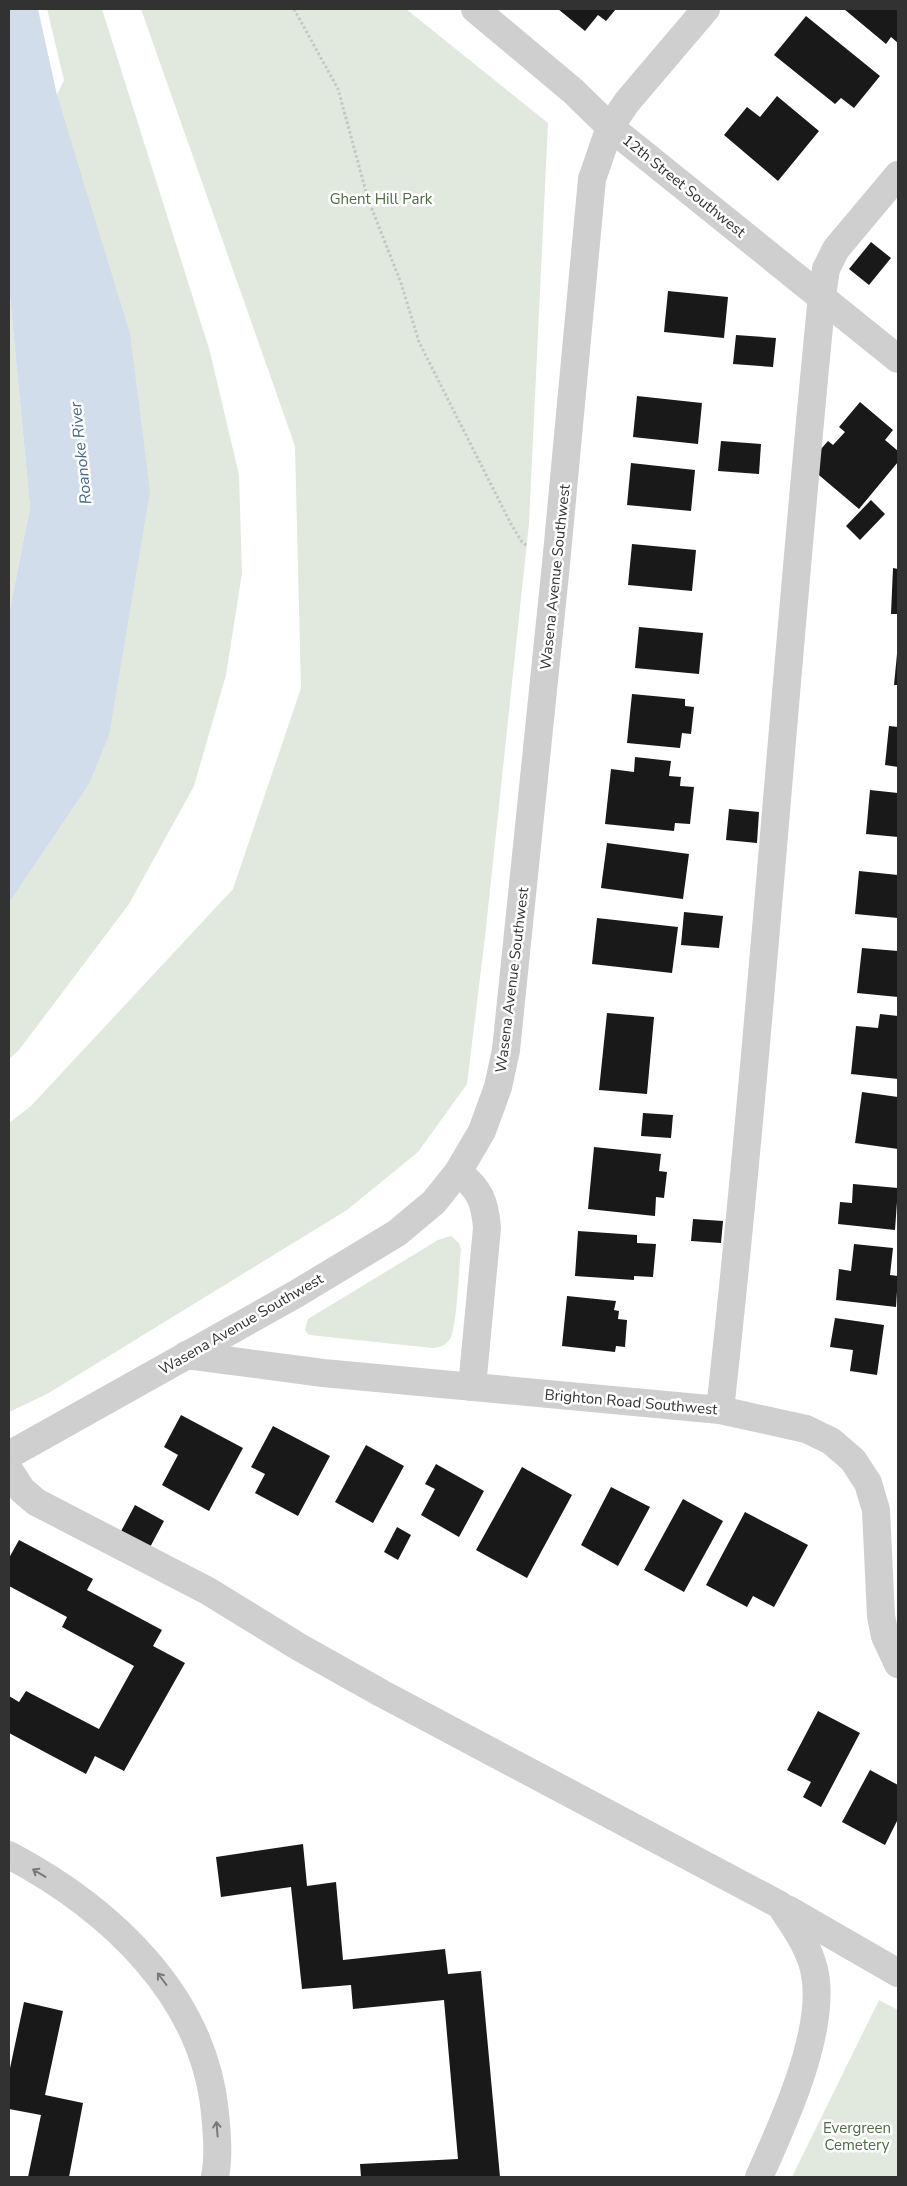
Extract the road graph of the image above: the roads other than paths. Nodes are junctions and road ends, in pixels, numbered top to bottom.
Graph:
1 (475, 9) edge
2 (706, 9) edge
3 (610, 127) junction
4 (898, 175) edge
5 (822, 296) junction
6 (898, 359) edge
7 (458, 1172) junction
8 (186, 1355) junction
9 (472, 1387) junction
10 (720, 1410) junction
11 (9, 1455) edge
12 (9, 1470) edge
13 (898, 1664) edge
14 (9, 1855) edge
15 (780, 1905) junction
16 (898, 1973) edge
17 (215, 2177) edge
18 (759, 2177) edge

1 - 3 street, 12th Street Southwest
2 - 3 street, Wasena Avenue Southwest
3 - 5 street, 12th Street Southwest
3 - 7 street, Wasena Avenue Southwest
4 - 5 street
5 - 6 street, 12th Street Southwest
5 - 10 street
7 - 8 street, Wasena Avenue Southwest
7 - 9 street
8 - 9 street, Brighton Road Southwest
8 - 11 street, Wasena Avenue Southwest
9 - 10 street, Brighton Road Southwest
10 - 13 street, Brighton Road Southwest
12 - 15 street
17 -> 14 street
15 - 16 street
15 - 18 street

